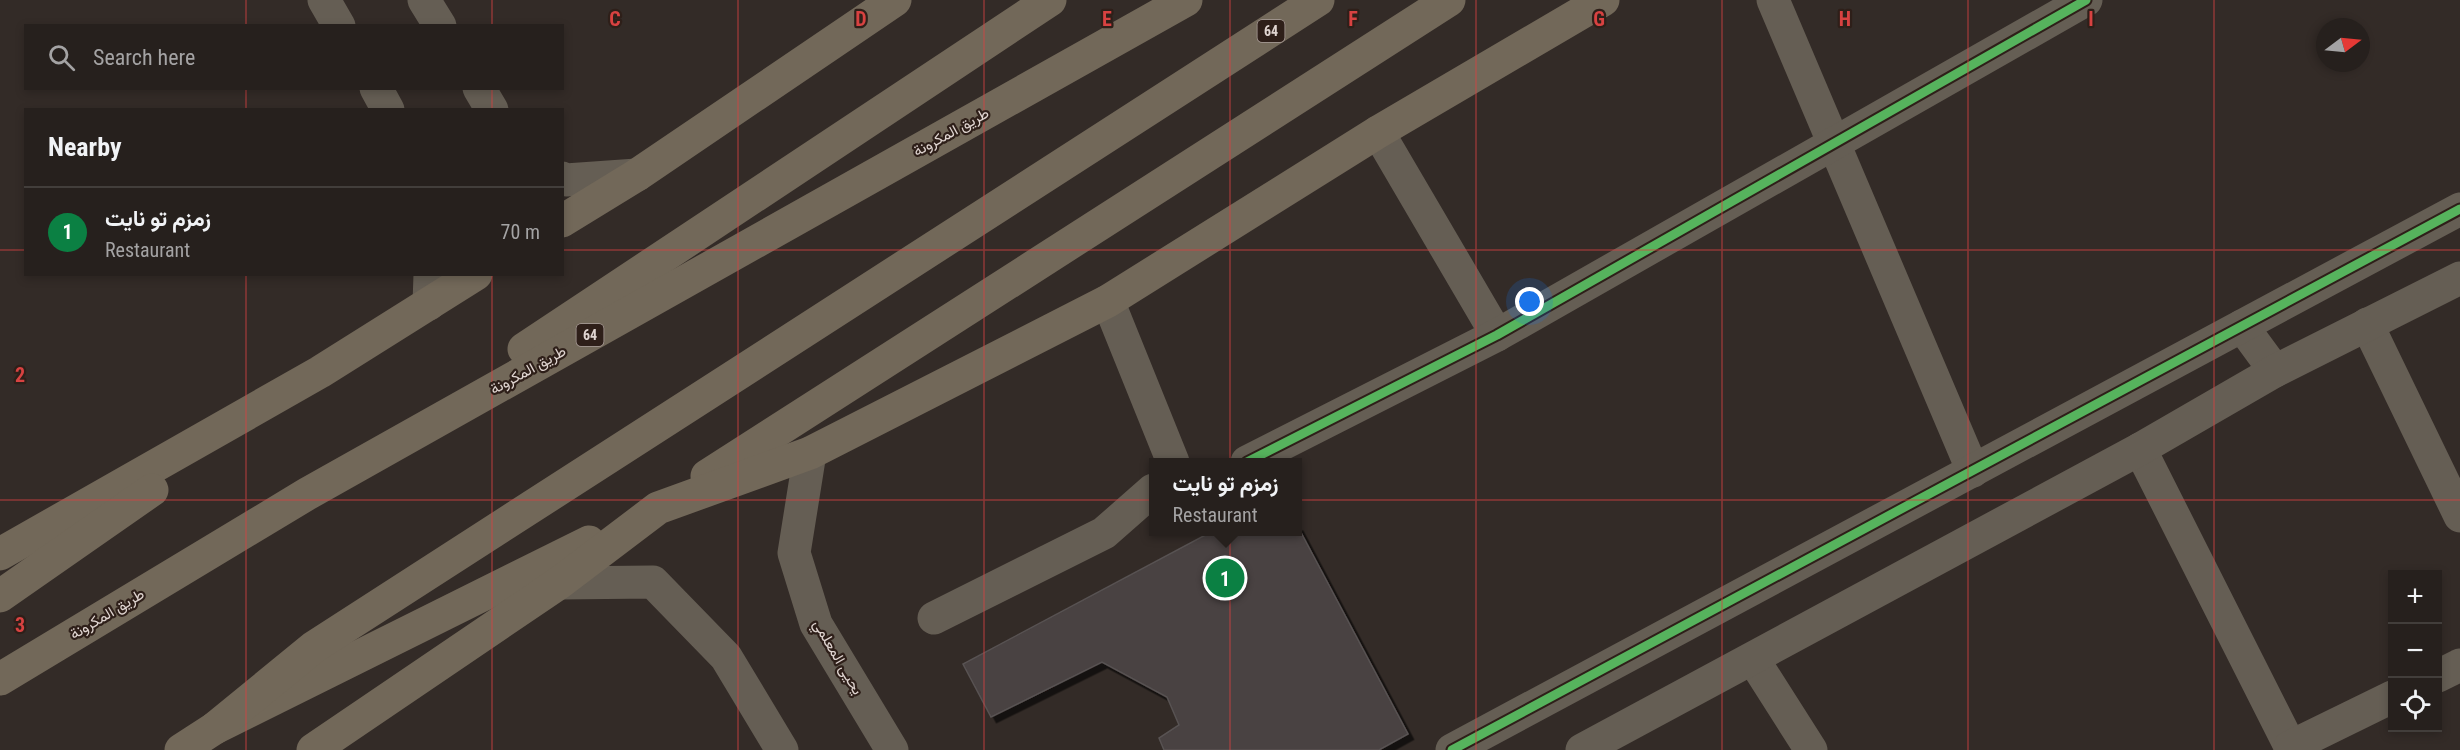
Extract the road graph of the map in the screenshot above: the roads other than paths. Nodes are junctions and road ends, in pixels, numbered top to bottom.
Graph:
1 (324, 0) edge
2 (424, 0) edge
3 (895, 0) edge
4 (1050, 0) edge
5 (1186, 0) edge
6 (1318, 0) edge
7 (1449, 0) edge
8 (1603, 0) edge
9 (1773, 0) edge
10 (2086, 0) edge
11 (338, 24) edge
12 (439, 24) edge
13 (377, 90) edge
14 (480, 90) edge
15 (387, 108) edge
16 (491, 108) edge
17 (1378, 132) junction
18 (1835, 143) junction
19 (637, 175) junction
20 (564, 179) edge
21 (2460, 209) edge
22 (564, 220) edge
23 (470, 276) edge
24 (2460, 278) edge
25 (430, 289) edge
26 (1108, 301) junction
27 (2367, 324) junction
28 (2242, 326) junction
29 (1497, 335) junction
30 (2275, 371) junction
31 (320, 372) junction
32 (2140, 449) junction
33 (810, 453) junction
34 (1171, 458) edge
35 (1255, 458) edge
36 (1973, 471) junction
37 (308, 494) junction
38 (1149, 494) edge
39 (658, 508) junction
40 (2460, 516) edge
41 (0, 554) edge
42 (559, 583) junction
43 (0, 596) edge
44 (934, 618) dead end
45 (1753, 659) junction
46 (2460, 665) edge
47 (2442, 674) edge
48 (0, 679) edge
49 (2388, 699) edge
50 (215, 728) junction
51 (2291, 748) edge
52 (181, 750) edge
53 (314, 750) edge
54 (782, 750) edge
55 (892, 750) edge
56 (1452, 750) edge
57 (1582, 750) edge
58 (1812, 750) edge

1 - 11 street
2 - 12 street
3 - 19 main road
4 - 37 main road
5 - 37 main road, طريق المكرونة / 64
6 - 50 main road, 64
7 - 39 main road
8 - 17 main road
9 - 18 street
10 - 18 street
13 - 15 street
14 - 16 street
17 - 26 main road
17 - 29 street
18 - 29 street
18 - 36 street
19 - 20 street
19 - 22 main road
21 - 28 street
23 - 25 main road
24 - 27 street
25 - 31 main road
26 - 33 main road
26 - 34 street
27 - 30 street
27 - 40 street
28 - 30 street
28 - 36 street
29 - 35 street
30 - 32 street
31 - 41 main road
31 - 43 main road
32 - 45 street
32 - 51 street
33 - 39 main road
33 - 55 street, يحيى المعلمي
36 - 56 street
37 - 48 main road, طريق المكرونة / 64
38 - 44 street
39 - 42 main road
39 - 50 main road
42 - 53 main road
42 - 54 street
45 - 57 street
45 - 58 street
46 - 47 street
49 - 51 street
50 - 52 main road, 64

